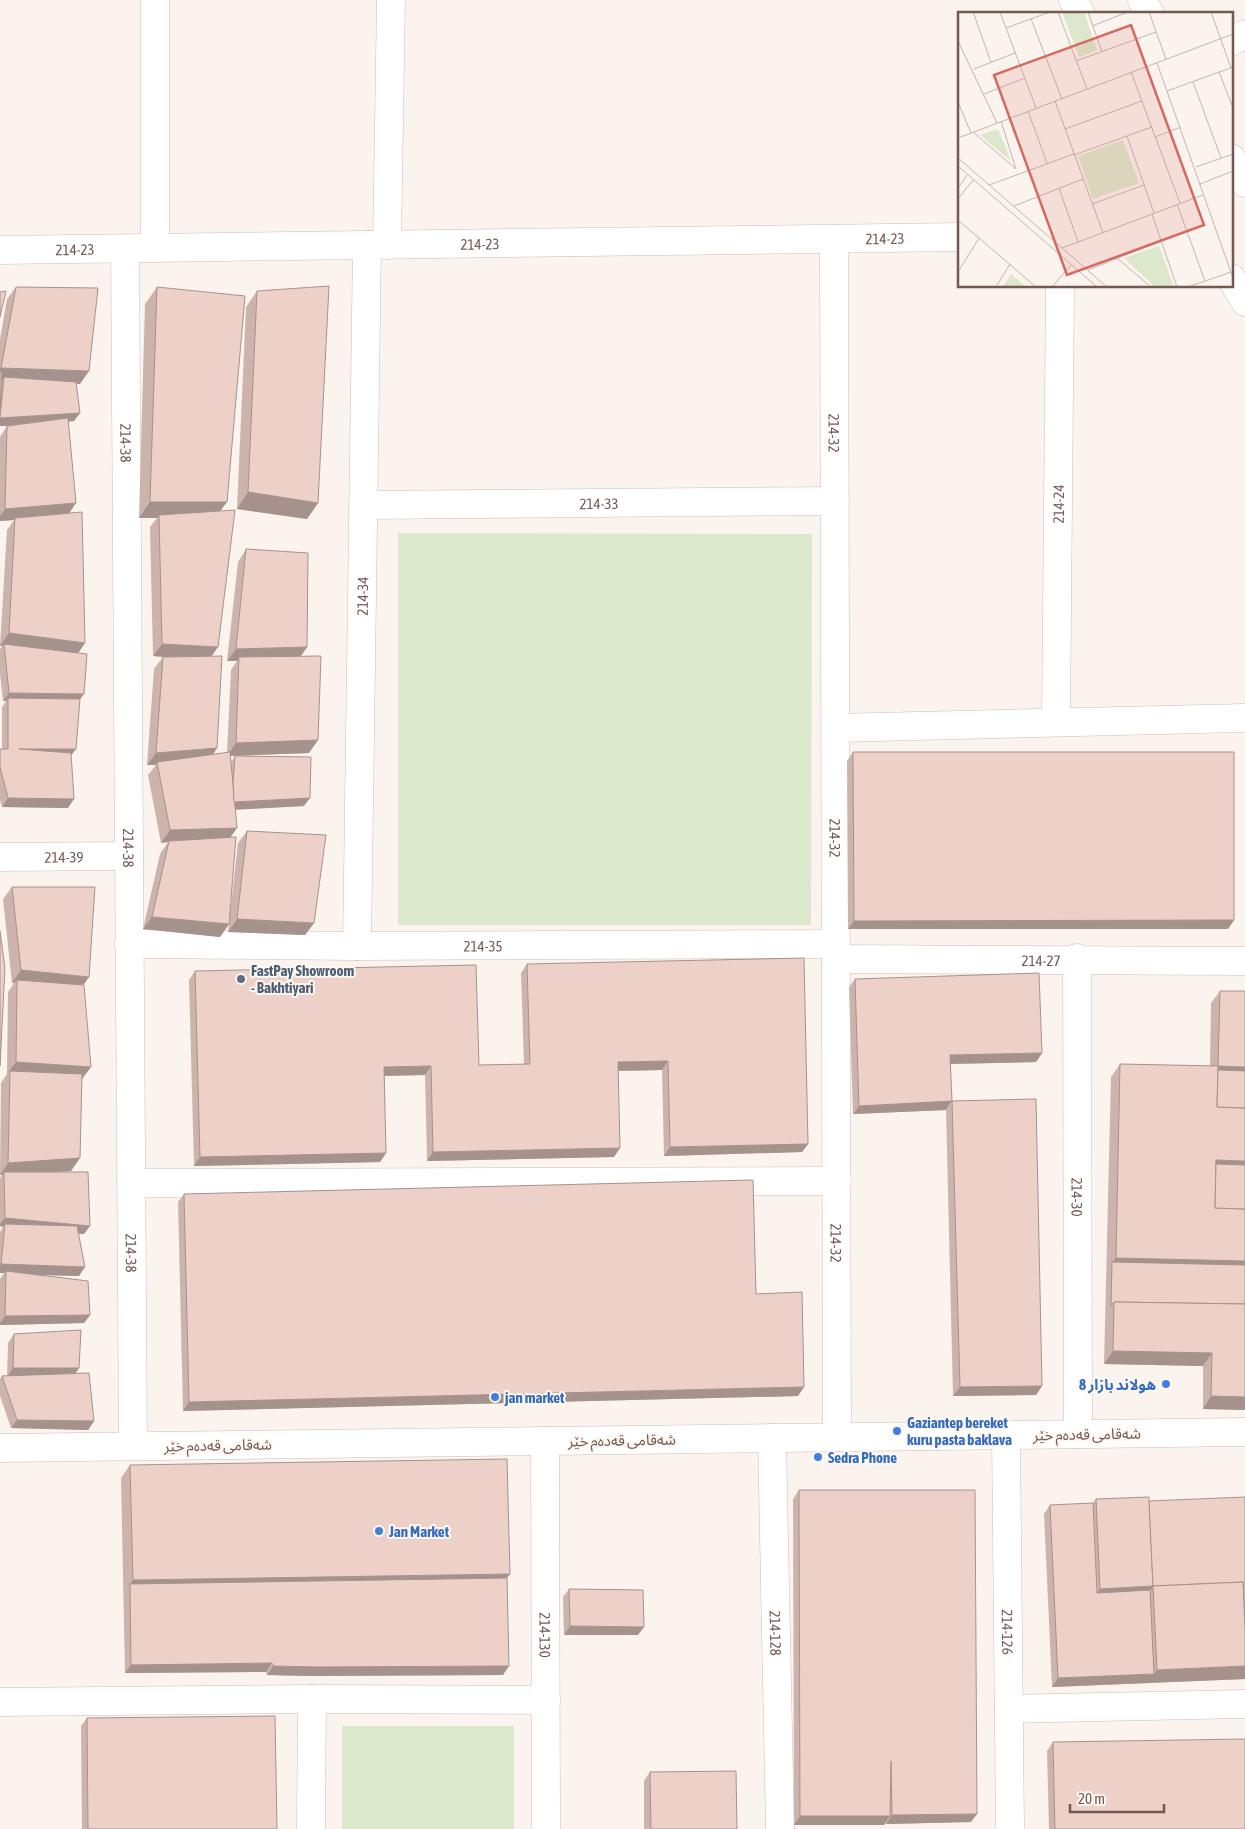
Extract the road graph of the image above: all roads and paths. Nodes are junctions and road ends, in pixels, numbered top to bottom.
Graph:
1 (155, 0) edge
2 (391, 0) edge
3 (1074, 0) edge
4 (1142, 0) edge
5 (1080, 12) edge
6 (1149, 12) edge
7 (1245, 34) edge
8 (1232, 41) edge
9 (1232, 160) edge
10 (1245, 183) edge
11 (958, 237) edge
12 (834, 239) junction
13 (377, 245) junction
14 (125, 248) junction
15 (155, 248) junction
16 (0, 250) edge
17 (1232, 280) edge
18 (1060, 288) edge
19 (1245, 302) edge
20 (835, 501) junction
21 (363, 504) junction
22 (1245, 718) edge
23 (1056, 722) junction
24 (836, 728) junction
25 (129, 856) junction
26 (0, 857) edge
27 (129, 944) junction
28 (358, 946) junction
29 (836, 951) junction
30 (1077, 958) junction
31 (1245, 961) edge
32 (837, 1181) junction
33 (131, 1183) junction
34 (1245, 1432) edge
35 (1078, 1434) junction
36 (1006, 1436) junction
37 (837, 1437) junction
38 (772, 1438) junction
39 (544, 1441) junction
40 (132, 1446) junction
41 (0, 1448) edge
42 (312, 1699) junction
43 (546, 1700) junction
44 (0, 1702) edge
45 (1245, 1704) edge
46 (1009, 1709) junction
47 (311, 1829) edge
48 (546, 1829) edge
49 (780, 1829) edge
50 (1010, 1829) edge

1 - 15 street
2 - 13 street, 214-34
3 - 5 street
4 - 6 street
7 - 8 street
9 - 10 street
11 - 12 street, 214-23
12 - 13 street, 214-23
12 - 20 street, 214-32
13 - 15 street, 214-23
13 - 21 street, 214-34
14 - 15 street, 214-23
14 - 16 street, 214-23
14 - 25 street, 214-38
17 - 19 street
18 - 23 street, 214-24
20 - 21 street, 214-33
20 - 24 street, 214-32
21 - 28 street, 214-34
22 - 23 street
23 - 24 street
24 - 29 street, 214-32
25 - 26 street, 214-39
25 - 27 street, 214-38
27 - 28 street, 214-35
27 - 33 street, 214-38
28 - 29 street, 214-35
29 - 30 street, 214-27
29 - 32 street, 214-32
30 - 31 street, 214-27
30 - 35 street, 214-30
32 - 33 street
32 - 37 street, 214-32
33 - 40 street, 214-38
34 - 35 street, شەقامی قەدەم خێر
35 - 36 street, شەقامی قەدەم خێر
36 - 37 street, شەقامی قەدەم خێر
36 - 46 street, 214-126
37 - 38 street, شەقامی قەدەم خێر
38 - 39 street, شەقامی قەدەم خێر
38 - 49 street, 214-128
39 - 40 street, شەقامی قەدەم خێر
39 - 43 street, 214-130
40 - 41 street, شەقامی قەدەم خێر
42 - 43 street
42 - 44 street
42 - 47 street
43 - 48 street, 214-130
45 - 46 street
46 - 50 street, 214-126

